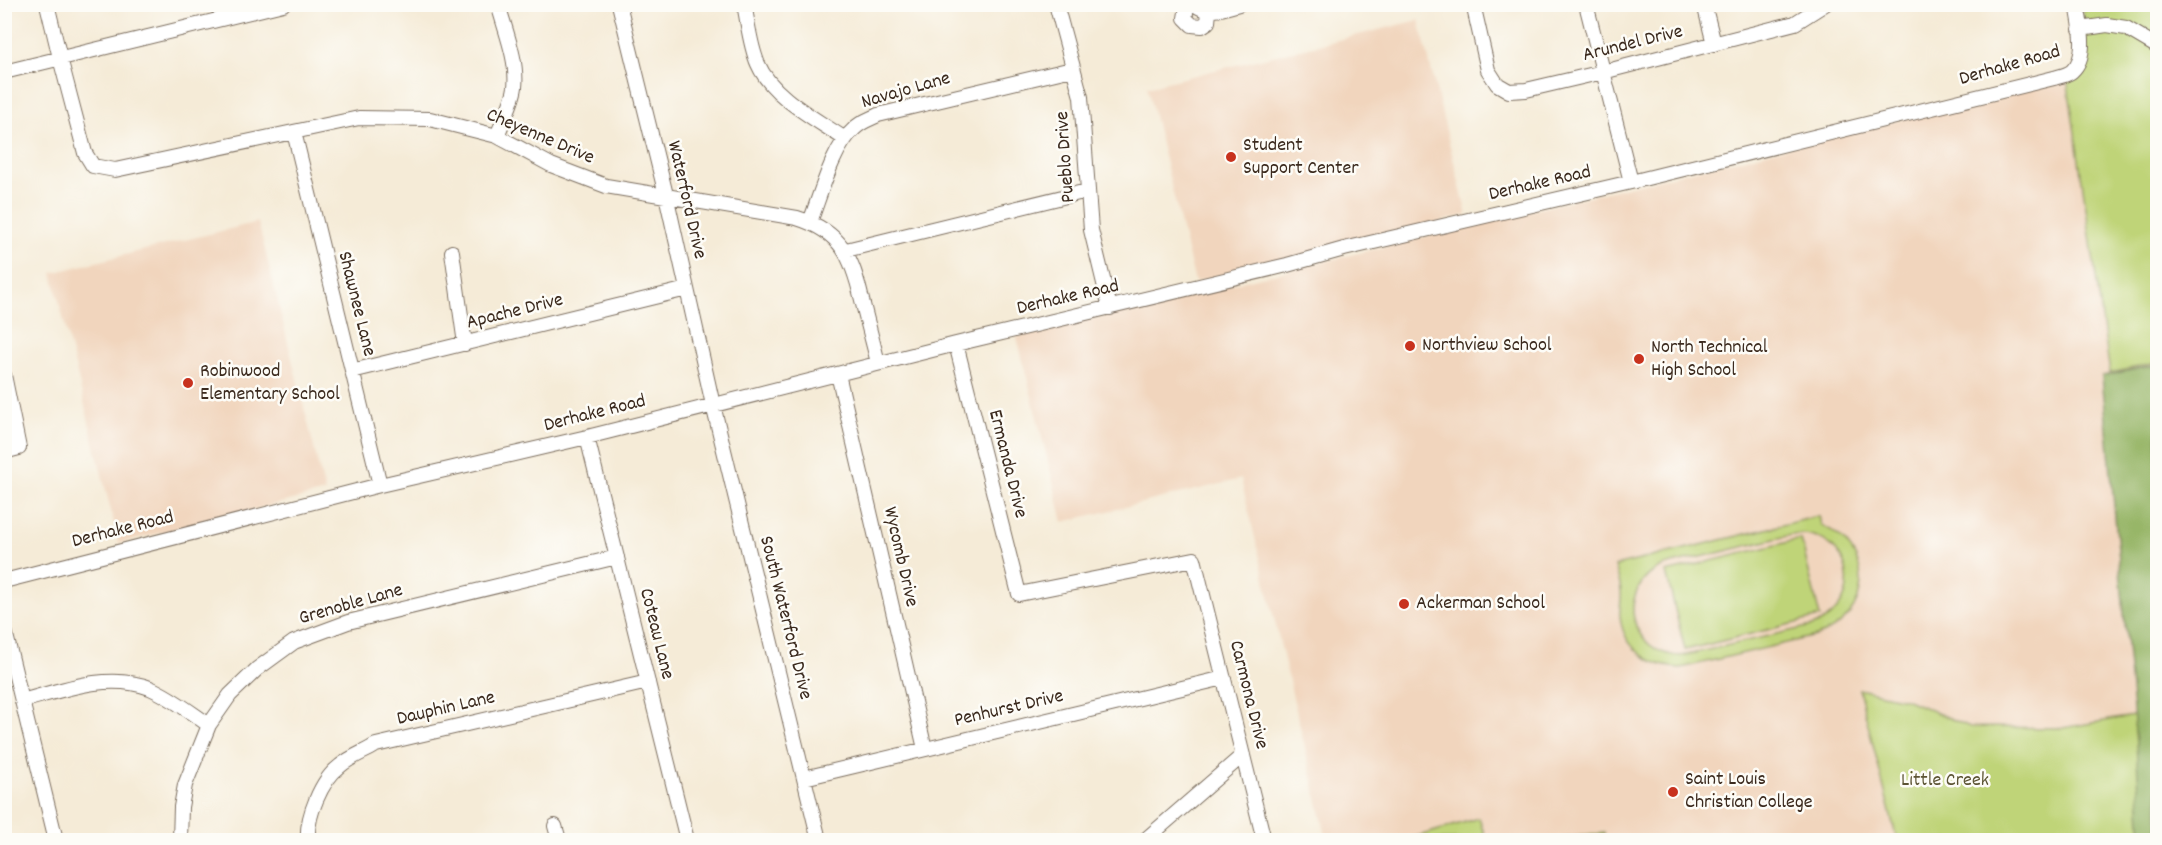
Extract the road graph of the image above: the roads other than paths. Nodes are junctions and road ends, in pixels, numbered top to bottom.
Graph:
1 (47, 4) edge
2 (283, 4) edge
3 (498, 4) edge
4 (619, 4) edge
5 (744, 4) edge
6 (1056, 4) edge
7 (1189, 4) edge
8 (1195, 4) edge
9 (1239, 4) edge
10 (1473, 4) edge
11 (1586, 4) edge
12 (1704, 4) edge
13 (2078, 4) edge
14 (1822, 5) edge
15 (1209, 12) junction
16 (2080, 29) junction
17 (1714, 44) junction
18 (2157, 47) edge
19 (60, 58) junction
20 (1072, 69) junction
21 (4, 72) edge
22 (1603, 72) junction
23 (294, 132) junction
24 (497, 136) junction
25 (845, 139) junction
26 (1631, 182) junction
27 (1087, 191) junction
28 (666, 195) junction
29 (810, 222) junction
30 (846, 250) junction
31 (452, 252) dead end
32 (687, 289) junction
33 (1110, 308) junction
34 (465, 344) junction
35 (956, 344) junction
36 (878, 363) junction
37 (352, 371) junction
38 (838, 374) junction
39 (4, 375) edge
40 (713, 405) junction
41 (588, 437) junction
42 (4, 452) edge
43 (380, 485) junction
44 (617, 557) junction
45 (1194, 559) joint
46 (4, 581) edge
47 (4, 627) edge
48 (1224, 678) junction
49 (648, 682) junction
50 (22, 701) junction
51 (209, 725) junction
52 (925, 749) junction
53 (1243, 755) junction
54 (804, 778) junction
55 (555, 826) dead end
56 (56, 840) edge
57 (180, 840) edge
58 (308, 840) edge
59 (559, 840) edge
60 (687, 840) edge
61 (819, 840) edge
62 (1145, 840) edge
63 (1264, 840) edge

1 - 19 street
2 - 19 street
3 - 24 street
4 - 28 street, Waterford Drive
5 - 25 street
6 - 20 street, Pueblo Drive
7 - 15 street
8 - 15 street
9 - 15 street
10 - 22 street, Arundel Drive
11 - 22 street
12 - 17 street
13 - 16 street, Derhake Road
14 - 17 street, Arundel Drive
16 - 18 street
16 - 26 street, Derhake Road
17 - 22 street, Arundel Drive
19 - 21 street
19 - 23 street, Cheyenne Drive
20 - 25 street, Navajo Lane
20 - 27 street, Pueblo Drive
22 - 26 street
23 - 24 street, Cheyenne Drive
23 - 37 street, Shawnee Lane
24 - 28 street, Cheyenne Drive
25 - 29 street, Navajo Lane
26 - 33 street, Derhake Road
27 - 30 street
27 - 33 street, Pueblo Drive
28 - 29 street, Cheyenne Drive
28 - 32 street, Waterford Drive
29 - 30 street, Cheyenne Drive
30 - 36 street, Cheyenne Drive
31 - 34 street
32 - 34 street, Apache Drive
32 - 40 street, Waterford Drive
33 - 35 street, Derhake Road
34 - 37 street, Apache Drive
35 - 36 street, Derhake Road
35 - 45 street, Ermanda Drive
36 - 38 street, Derhake Road
37 - 43 street, Shawnee Lane
38 - 40 street, Derhake Road
38 - 52 street, Wycomb Drive
39 - 42 street
40 - 41 street, Derhake Road
40 - 54 street, South Waterford Drive
41 - 43 street, Derhake Road
41 - 44 street, Coteau Lane
43 - 46 street, Derhake Road
44 - 49 street, Coteau Lane
44 - 51 street, Grenoble Lane
45 - 48 street, Carmona Drive
47 - 50 street
48 - 52 street, Penhurst Drive
48 - 53 street, Carmona Drive
49 - 58 street, Dauphin Lane
49 - 60 street, Coteau Lane
50 - 51 street
50 - 56 street
51 - 57 street, Grenoble Lane
52 - 54 street, Penhurst Drive
53 - 62 street
53 - 63 street, Carmona Drive
54 - 61 street, South Waterford Drive
55 - 59 street

